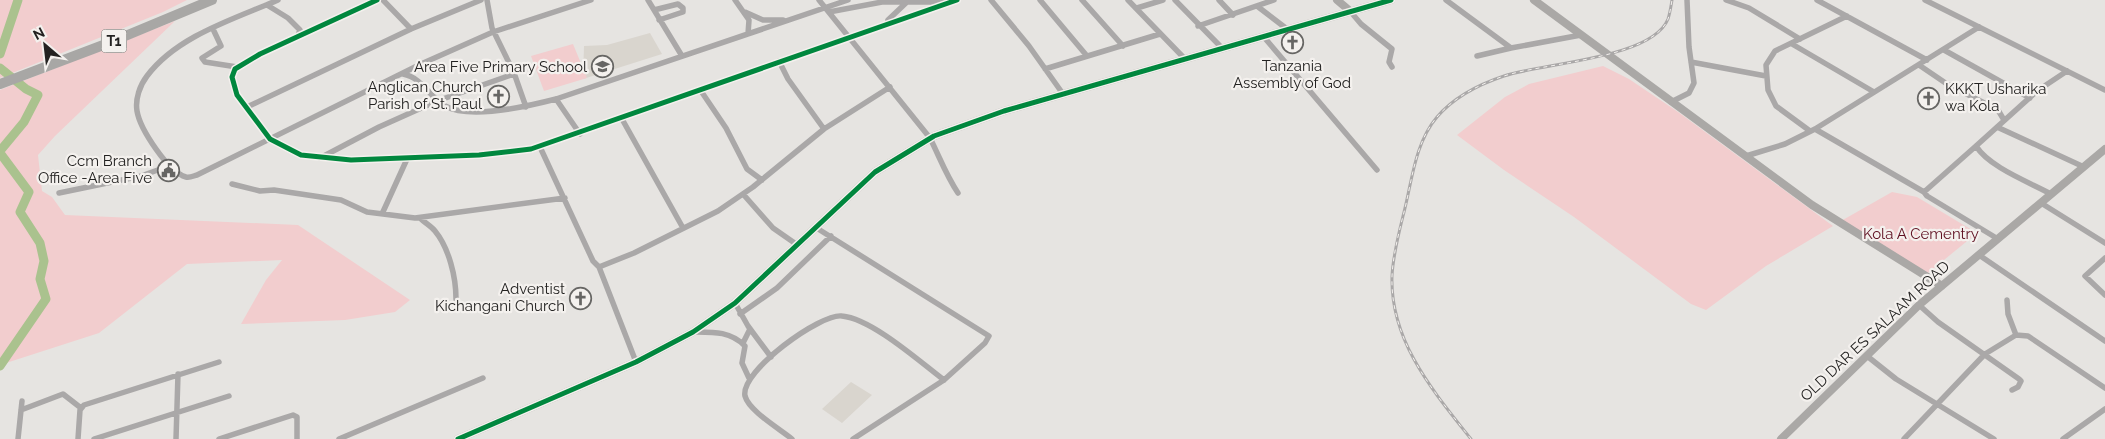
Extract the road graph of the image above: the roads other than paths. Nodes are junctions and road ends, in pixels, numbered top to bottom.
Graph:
1 (212, 0) edge
2 (278, 0) edge
3 (377, 0) edge
4 (383, 0) edge
5 (481, 0) edge
6 (487, 0) edge
7 (590, 0) edge
8 (648, 0) edge
9 (735, 0) edge
10 (820, 0) edge
11 (848, 0) edge
12 (957, 0) edge
13 (991, 0) edge
14 (1040, 0) edge
15 (1082, 0) edge
16 (1128, 0) edge
17 (1163, 0) edge
18 (1175, 0) edge
19 (1219, 0) edge
20 (1274, 0) edge
21 (1337, 0) edge
22 (1387, 0) edge
23 (1446, 0) edge
24 (1534, 0) edge
25 (1686, 0) edge
26 (1726, 0) edge
27 (1925, 0) edge
28 (909, 1) edge
29 (1821, 1) edge
30 (946, 2) junction
31 (267, 5) junction
32 (1257, 6) junction
33 (1137, 8) junction
34 (654, 10) junction
35 (827, 11) junction
36 (1350, 11) junction
37 (746, 12) junction
38 (1233, 15) junction
39 (1847, 16) junction
40 (659, 20) junction
41 (794, 20) junction
42 (877, 26) junction
43 (1198, 26) junction
44 (1980, 27) junction
45 (411, 29) junction
46 (1287, 29) junction
47 (213, 30) junction
48 (494, 32) junction
49 (748, 34) junction
50 (1160, 34) junction
51 (298, 35) junction
52 (1581, 35) junction
53 (849, 36) junction
54 (1263, 36) junction
55 (1799, 40) junction
56 (1501, 42) junction
57 (1792, 44) junction
58 (1123, 46) junction
59 (1222, 48) junction
60 (1512, 48) junction
61 (1497, 49) junction
62 (1801, 49) junction
63 (1944, 50) junction
64 (682, 56) junction
65 (1087, 56) junction
66 (1477, 56) dead end
67 (1185, 59) junction
68 (1927, 60) junction
69 (779, 62) junction
70 (1691, 62) junction
71 (421, 64) junction
72 (1919, 65) junction
73 (237, 67) junction
74 (1392, 67) dead end
75 (1044, 69) junction
76 (2066, 71) junction
77 (403, 74) junction
78 (514, 74) junction
79 (1766, 76) junction
80 (417, 78) junction
81 (0, 84) edge
82 (890, 87) junction
83 (2105, 90) edge
84 (701, 91) junction
85 (1874, 92) junction
86 (1063, 94) junction
87 (2030, 98) junction
88 (556, 99) junction
89 (437, 101) junction
90 (1671, 102) junction
91 (247, 107) junction
92 (526, 107) junction
93 (622, 119) junction
94 (2004, 120) junction
95 (1997, 126) junction
96 (824, 129) junction
97 (1812, 130) junction
98 (580, 134) junction
99 (930, 138) junction
100 (270, 139) junction
101 (1976, 146) junction
102 (540, 147) junction
103 (2105, 149) edge
104 (1746, 156) junction
105 (320, 158) junction
106 (408, 159) junction
107 (169, 166) junction
108 (2084, 167) junction
109 (1377, 170) dead end
110 (762, 180) junction
111 (232, 184) dead end
112 (1924, 192) junction
113 (59, 193) dead end
114 (958, 193) dead end
115 (743, 194) junction
116 (2051, 194) junction
117 (565, 198) junction
118 (2041, 203) junction
119 (382, 214) junction
120 (420, 218) junction
121 (815, 227) junction
122 (683, 228) junction
123 (831, 236) junction
124 (1998, 239) junction
125 (2105, 243) edge
126 (796, 244) junction
127 (1979, 255) junction
128 (2105, 258) edge
129 (599, 268) junction
130 (1942, 286) junction
131 (2105, 295) edge
132 (456, 299) dead end
133 (2007, 300) dead end
134 (735, 303) junction
135 (1919, 305) junction
136 (740, 314) junction
137 (750, 330) junction
138 (693, 332) junction
139 (2016, 335) junction
140 (2105, 341) edge
141 (743, 343) junction
142 (1985, 354) junction
143 (1867, 356) junction
144 (771, 357) junction
145 (219, 362) dead end
146 (636, 362) junction
147 (178, 374) junction
148 (483, 378) dead end
149 (749, 378) junction
150 (944, 380) junction
151 (2105, 388) edge
152 (2012, 390) dead end
153 (229, 396) dead end
154 (22, 401) dead end
155 (1938, 405) junction
156 (81, 408) junction
157 (2105, 409) edge
158 (21, 410) junction
159 (178, 413) junction
160 (18, 439) edge
161 (78, 439) edge
162 (94, 439) edge
163 (176, 439) edge
164 (219, 439) edge
165 (297, 439) edge
166 (339, 439) edge
167 (458, 439) edge
168 (792, 439) edge
169 (853, 439) edge
170 (1781, 439) edge
171 (1904, 439) edge
172 (1994, 439) edge
173 (2063, 439) edge

1 - 81 highway, T1
2 - 31 street
3 - 51 street
4 - 45 street
5 - 45 street
6 - 48 street
7 - 48 street
8 - 34 street
9 - 37 street
10 - 35 street
11 - 35 street
12 - 30 street
13 - 75 street
14 - 65 street
15 - 58 street
16 - 33 street
17 - 33 street
18 - 43 street
19 - 38 street
20 - 32 street
21 - 36 street
22 - 36 street
23 - 56 street
24 - 52 street
25 - 70 street
26 - 55 street
27 - 44 street
28 - 30 street
28 - 35 street
28 - 42 street
29 - 39 street
30 - 42 street
31 - 47 street
31 - 51 street
32 - 38 street
32 - 46 street
33 - 50 street
34 - 40 street
34 - 40 street
35 - 41 street
35 - 53 street
36 - 46 street
36 - 74 street
37 - 41 street
37 - 49 street
38 - 43 street
39 - 55 street
39 - 68 street
40 - 64 street
41 - 49 street
42 - 53 street
43 - 59 street
44 - 63 street
44 - 76 street
45 - 91 street
46 - 54 street
47 - 73 street
47 - 107 street
48 - 71 street
48 - 78 street
49 - 64 street
50 - 58 street
50 - 67 street
51 - 73 street
52 - 60 street
52 - 90 street
53 - 69 street
53 - 82 street
54 - 59 street
54 - 109 street
55 - 57 street
55 - 62 street
56 - 60 street
56 - 61 street
57 - 62 street
57 - 79 street
58 - 65 street
59 - 67 street
60 - 61 street
61 - 66 street
62 - 85 street
63 - 68 street
63 - 87 street
64 - 88 street
65 - 75 street
67 - 86 street
68 - 72 street
69 - 84 street
69 - 96 street
70 - 79 street
70 - 90 street
71 - 77 street
71 - 80 street
72 - 85 street
72 - 94 street
73 - 91 street
75 - 86 street
76 - 83 street
76 - 87 street
77 - 80 street
77 - 100 street
78 - 89 street
78 - 92 street
79 - 97 street
80 - 89 street
82 - 96 street
82 - 99 street
84 - 93 street
84 - 110 street
85 - 97 street
86 - 99 street
87 - 94 street
88 - 92 street
88 - 98 street
89 - 92 street
89 - 105 street
90 - 104 street
91 - 100 street
93 - 98 street
93 - 122 street
94 - 95 street
95 - 101 street
95 - 108 street
96 - 110 street
97 - 104 street
97 - 112 street
98 - 102 street
99 - 114 street
99 - 121 street
100 - 105 street
100 - 107 street
101 - 112 street
101 - 116 street
102 - 106 street
102 - 117 street
103 - 108 street, OLD DAR ES SALAAM ROAD
104 - 130 street
105 - 106 street
106 - 119 street
107 - 113 street
108 - 116 street, OLD DAR ES SALAAM ROAD
110 - 115 street
111 - 119 street
112 - 124 street
115 - 122 street
115 - 126 street
116 - 118 street, OLD DAR ES SALAAM ROAD
117 - 120 street
117 - 129 street
118 - 124 street, OLD DAR ES SALAAM ROAD
118 - 125 street
119 - 120 street
120 - 132 street
121 - 123 street
121 - 126 street
122 - 129 street
123 - 136 street
123 - 150 street
124 - 127 street, OLD DAR ES SALAAM ROAD
126 - 134 street
127 - 130 street, OLD DAR ES SALAAM ROAD
127 - 140 street
128 - 131 street
129 - 146 street
130 - 135 street, OLD DAR ES SALAAM ROAD
133 - 139 street
134 - 136 street
134 - 138 street
135 - 142 street
135 - 143 street, OLD DAR ES SALAAM ROAD
136 - 137 street
137 - 141 street
137 - 144 street
138 - 141 street
138 - 146 street
139 - 142 street
139 - 151 street
141 - 149 street
142 - 152 street
142 - 155 street
143 - 155 street
143 - 170 street, OLD DAR ES SALAAM ROAD
144 - 149 street
144 - 150 street
145 - 147 street
146 - 167 street
147 - 156 street
147 - 159 street
148 - 166 street
149 - 168 street
150 - 169 street
153 - 159 street
154 - 158 street
155 - 171 street
155 - 172 street
156 - 158 street
156 - 161 street
157 - 173 street
158 - 160 street
159 - 162 street
159 - 163 street
164 - 165 street

